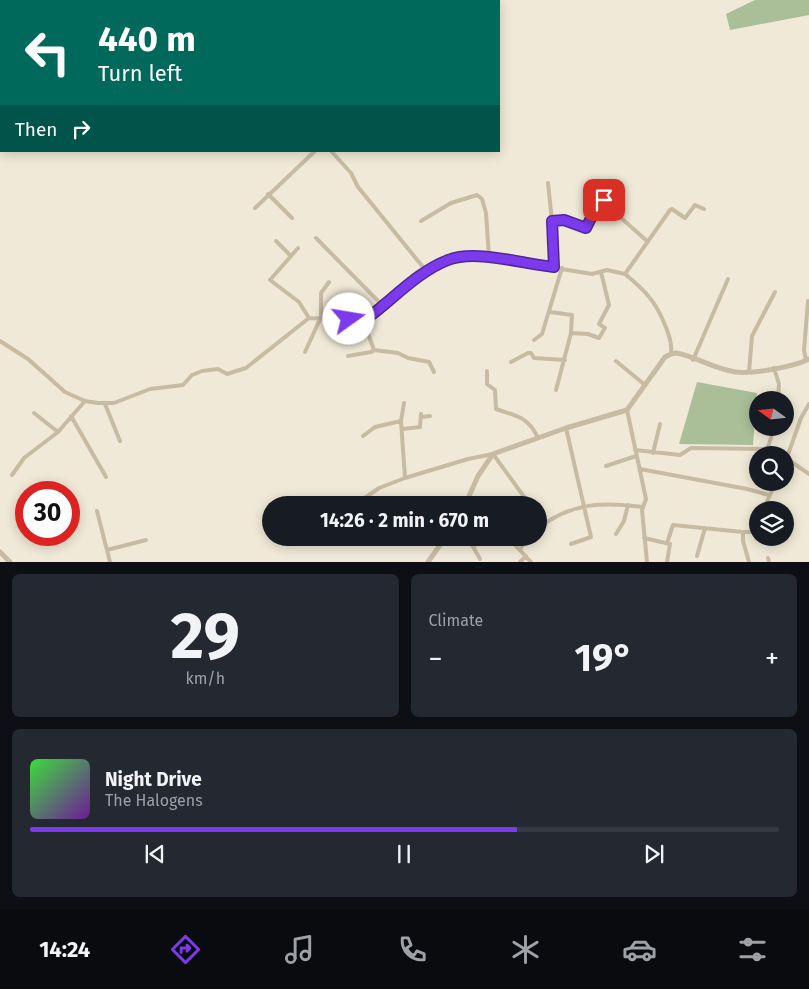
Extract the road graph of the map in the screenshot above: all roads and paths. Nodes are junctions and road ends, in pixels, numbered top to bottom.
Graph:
1 (314, 152) edge
2 (332, 152) edge
3 (548, 183) dead end
4 (268, 194) junction
5 (255, 208) dead end
6 (704, 209) dead end
7 (292, 218) dead end
8 (422, 221) dead end
9 (552, 221) junction
10 (316, 238) dead end
11 (276, 241) dead end
12 (648, 242) junction
13 (298, 248) dead end
14 (290, 256) junction
15 (489, 257) junction
16 (554, 267) junction
17 (562, 268) junction
18 (427, 272) junction
19 (601, 272) junction
20 (625, 274) junction
21 (728, 279) dead end
22 (329, 282) dead end
23 (775, 292) dead end
24 (346, 298) dead end
25 (808, 301) edge
26 (383, 306) junction
27 (550, 312) junction
28 (321, 317) junction
29 (309, 318) junction
30 (349, 319) junction
31 (363, 320) junction
32 (571, 333) junction
33 (534, 340) dead end
34 (0, 341) edge
35 (374, 350) junction
36 (305, 352) dead end
37 (671, 353) junction
38 (348, 356) dead end
39 (565, 360) junction
40 (693, 360) junction
41 (808, 360) edge
42 (616, 361) dead end
43 (511, 362) dead end
44 (774, 368) junction
45 (487, 371) dead end
46 (434, 372) dead end
47 (749, 372) junction
48 (645, 385) junction
49 (556, 390) dead end
50 (779, 391) edge
51 (85, 401) junction
52 (404, 403) dead end
53 (104, 404) junction
54 (809, 404) edge
55 (627, 410) junction
56 (34, 413) dead end
57 (71, 416) junction
58 (430, 416) dead end
59 (401, 421) junction
60 (660, 424) dead end
61 (566, 428) junction
62 (403, 429) junction
63 (58, 432) junction
64 (363, 436) dead end
65 (538, 438) junction
66 (120, 442) dead end
67 (790, 446) edge
68 (749, 449) edge
69 (635, 450) junction
70 (653, 453) junction
71 (493, 454) junction
72 (636, 456) junction
73 (794, 462) edge
74 (606, 466) dead end
75 (640, 470) junction
76 (808, 471) edge
77 (12, 475) dead end
78 (106, 477) dead end
79 (405, 478) junction
80 (771, 491) edge
81 (769, 495) junction
82 (368, 496) edge
83 (468, 496) edge
84 (523, 496) edge
85 (767, 501) edge
86 (584, 505) junction
87 (628, 505) junction
88 (643, 506) junction
89 (97, 511) dead end
90 (547, 523) edge
91 (705, 528) junction
92 (744, 532) junction
93 (749, 532) edge
94 (616, 534) dead end
95 (644, 538) junction
96 (146, 540) dead end
97 (571, 544) dead end
98 (667, 544) junction
99 (439, 546) edge
100 (517, 546) edge
101 (473, 547) edge
102 (520, 548) joint
103 (107, 550) junction
104 (0, 552) edge
105 (526, 556) junction
106 (697, 556) dead end
107 (480, 559) dead end
108 (10, 562) edge
109 (110, 562) edge
110 (428, 562) edge
111 (520, 562) edge
112 (531, 562) edge
113 (648, 562) edge
114 (667, 562) edge
115 (749, 562) edge

1 - 4 street
2 - 18 street
3 - 9 street
4 - 5 street
4 - 7 street
6 - 12 street
8 - 15 street
9 - 12 street
9 - 16 street
10 - 26 street
11 - 14 street
12 - 20 street
13 - 14 street
14 - 29 street
15 - 16 street
15 - 18 street
16 - 17 street
17 - 19 street
17 - 27 street
18 - 26 street
19 - 20 street
19 - 32 street
20 - 37 street
21 - 40 street
22 - 28 street
23 - 47 street
24 - 30 street
25 - 41 street
26 - 31 street
27 - 32 street
27 - 33 street
28 - 29 street
28 - 30 street
28 - 36 street
29 - 53 street
30 - 31 street
31 - 35 street
32 - 39 street
34 - 51 street
35 - 38 street
35 - 46 street
37 - 40 street
37 - 48 street
39 - 43 street
39 - 49 street
40 - 47 street
41 - 44 street
42 - 48 street
44 - 47 street
44 - 50 street
45 - 65 street
48 - 55 street
51 - 53 street
51 - 57 street
52 - 59 street
53 - 66 street
54 - 67 street
55 - 61 street
55 - 69 street
56 - 63 street
57 - 63 street
57 - 78 street
58 - 62 street
59 - 62 street
59 - 64 street
60 - 70 street
61 - 65 street
61 - 86 street
62 - 79 street
63 - 77 street
65 - 71 street
68 - 70 street
69 - 70 street
69 - 72 street
71 - 79 street
71 - 83 street
71 - 84 street
72 - 74 street
72 - 75 street
73 - 76 street
75 - 81 street
75 - 88 street
79 - 82 street
80 - 81 street
81 - 85 street
86 - 87 street
86 - 90 street
86 - 97 street
87 - 88 street
87 - 94 street
88 - 95 street
89 - 103 street
91 - 92 street
91 - 98 street
91 - 106 street
92 - 93 street
92 - 115 street
95 - 98 street
95 - 113 street
96 - 103 street
98 - 114 street
99 - 110 street
100 - 102 street
101 - 107 street
102 - 105 street
103 - 109 street
104 - 108 street
105 - 111 street
105 - 112 street

